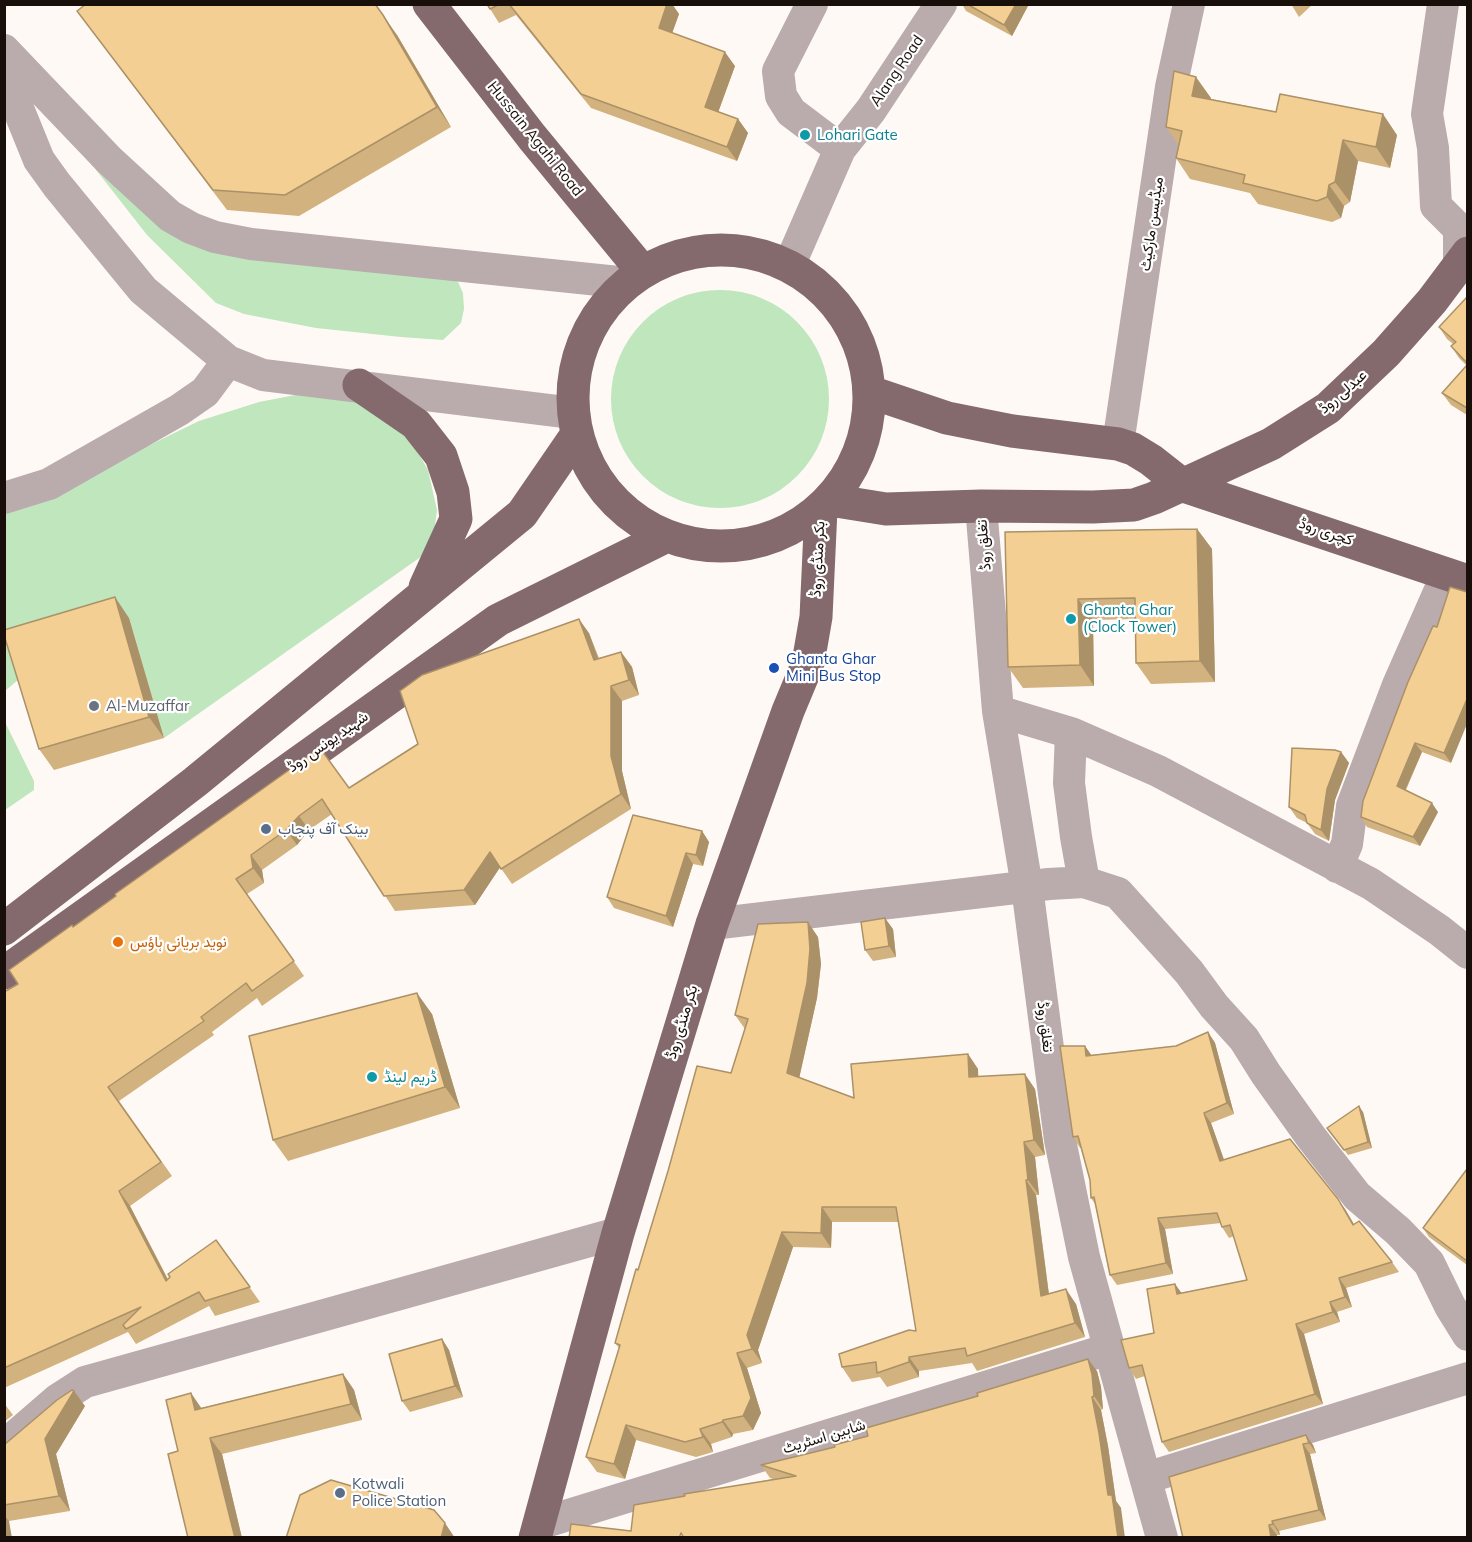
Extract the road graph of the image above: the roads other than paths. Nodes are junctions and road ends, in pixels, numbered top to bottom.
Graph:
1 (812, 4) edge
2 (941, 4) edge
3 (1189, 4) edge
4 (1443, 4) edge
5 (437, 7) edge
6 (4, 50) edge
7 (4, 74) edge
8 (840, 148) junction
9 (1463, 259) edge
10 (789, 266) junction
11 (635, 277) junction
12 (228, 361) junction
13 (359, 385) junction
14 (870, 392) junction
15 (575, 424) junction
16 (1118, 444) junction
17 (1184, 486) junction
18 (4, 498) edge
19 (825, 505) junction
20 (981, 506) junction
21 (667, 536) junction
22 (1457, 577) edge
23 (422, 594) junction
24 (998, 711) junction
25 (1071, 733) junction
26 (1337, 867) junction
27 (1084, 882) junction
28 (1027, 887) junction
29 (712, 924) junction
30 (4, 929) edge
31 (1467, 953) edge
32 (4, 974) edge
33 (618, 1233) junction
34 (1467, 1335) edge
35 (1109, 1349) junction
36 (1467, 1378) edge
37 (4, 1446) edge
38 (1146, 1478) junction
39 (537, 1531) edge
40 (1162, 1538) edge

1 - 8 street
2 - 8 street, Alang Road
3 - 16 street, میڈیسن مارکیٹ
4 - 9 street
5 - 11 main road, Hussain Agahi Road
6 - 11 street
7 - 12 street
8 - 10 street, Alang Road
9 - 17 main road, عبدلی روڈ
10 - 11 main road
10 - 14 main road
11 - 15 main road
12 - 13 street
12 - 18 street
13 - 15 street
13 - 23 main road
14 - 16 main road
14 - 19 main road
15 - 21 main road
15 - 23 main road
16 - 17 main road
17 - 20 main road, عبدلی روڈ
17 - 22 main road, کچری روڈ
19 - 20 main road, عبدلی روڈ
19 - 21 main road
19 - 29 main road, بکر منڈی روڈ
20 - 24 street, تغلق روڈ
21 - 32 main road, شہید یونس روڈ
22 - 26 street
23 - 30 main road
24 - 25 street
24 - 28 street, تغلق روڈ
25 - 26 street
25 - 27 street
26 - 31 street
27 - 28 street
27 - 34 street
28 - 29 street
28 - 35 street, تغلق روڈ
29 - 33 main road, بکر منڈی روڈ
33 - 37 street
33 - 39 main road, بکر منڈی روڈ
35 - 38 street, تغلق روڈ
35 - 39 street, شاہین اسٹریٹ
36 - 38 street
38 - 40 street, تغلق روڈ

